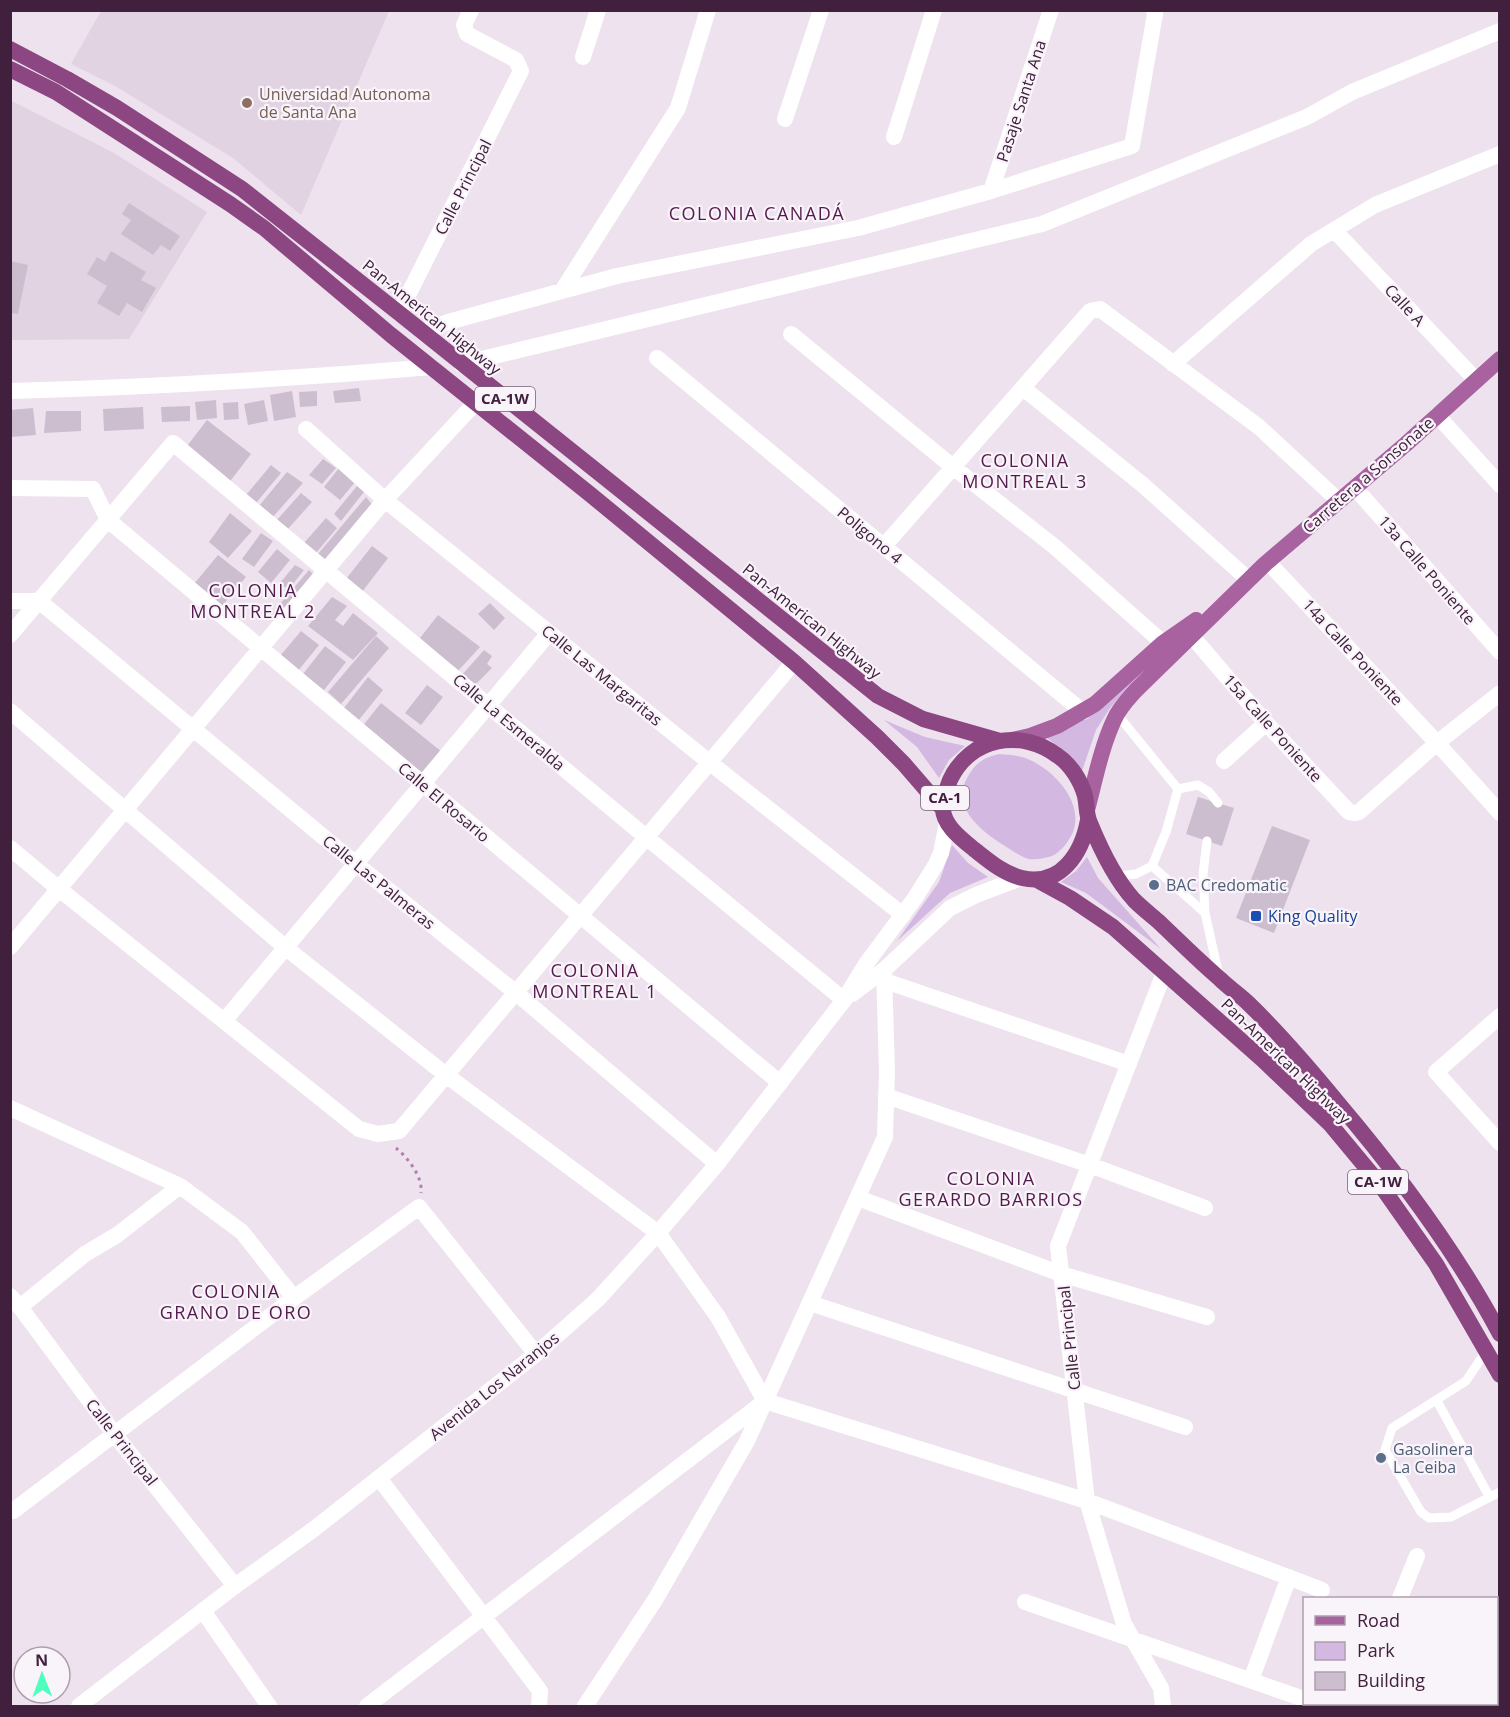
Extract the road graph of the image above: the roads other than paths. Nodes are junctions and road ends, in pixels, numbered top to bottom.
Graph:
1 (471, 10) edge
2 (598, 10) edge
3 (708, 10) edge
4 (821, 10) edge
5 (934, 10) edge
6 (1051, 10) edge
7 (1154, 10) edge
8 (1500, 31) edge
9 (10, 49) edge
10 (583, 57) dead end
11 (10, 69) edge
12 (785, 119) dead end
13 (894, 137) dead end
14 (1500, 154) edge
15 (991, 191) junction
16 (1334, 230) junction
17 (562, 291) junction
18 (399, 313) junction
19 (422, 332) junction
20 (791, 334) dead end
21 (657, 358) dead end
22 (1500, 359) edge
23 (461, 364) junction
24 (1173, 364) junction
25 (432, 367) junction
26 (1476, 380) junction
27 (1023, 388) junction
28 (10, 391) edge
29 (476, 402) junction
30 (1437, 415) junction
31 (306, 429) dead end
32 (953, 467) junction
33 (1500, 485) edge
34 (10, 488) edge
35 (1355, 488) junction
36 (385, 500) junction
37 (1339, 501) junction
38 (108, 520) junction
39 (884, 546) junction
40 (1268, 562) junction
41 (326, 570) junction
42 (1249, 580) junction
43 (1236, 592) junction
44 (10, 602) edge
45 (39, 602) junction
46 (549, 633) junction
47 (10, 635) edge
48 (1191, 635) junction
49 (1163, 643) junction
50 (261, 648) junction
51 (1500, 652) edge
52 (794, 662) junction
53 (1500, 693) edge
54 (489, 705) junction
55 (10, 711) edge
56 (1083, 712) junction
57 (1117, 714) junction
58 (1266, 723) junction
59 (193, 729) junction
60 (1006, 741) junction
61 (1437, 743) junction
62 (1224, 761) dead end
63 (709, 762) junction
64 (423, 784) junction
65 (1178, 789) junction
66 (1218, 803) dead end
67 (126, 809) junction
68 (1500, 813) edge
69 (945, 815) junction
70 (1088, 815) junction
71 (646, 837) junction
72 (1207, 841) dead end
73 (10, 848) edge
74 (356, 864) junction
75 (1152, 866) junction
76 (1118, 876) junction
77 (1029, 879) junction
78 (59, 889) junction
79 (1205, 913) junction
80 (903, 915) junction
81 (578, 917) junction
82 (10, 948) edge
83 (286, 948) junction
84 (1164, 973) junction
85 (884, 976) junction
86 (1220, 979) junction
87 (515, 992) junction
88 (844, 1000) junction
89 (1500, 1016) edge
90 (224, 1021) junction
91 (1129, 1064) junction
92 (446, 1075) junction
93 (780, 1083) junction
94 (886, 1096) junction
95 (10, 1108) edge
96 (1500, 1143) edge
97 (717, 1164) junction
98 (1090, 1165) junction
99 (180, 1186) junction
100 (858, 1198) junction
101 (1205, 1208) dead end
102 (658, 1233) junction
103 (1061, 1274) junction
104 (294, 1298) junction
105 (16, 1302) edge
106 (810, 1303) junction
107 (1207, 1317) dead end
108 (1500, 1335) edge
109 (1486, 1351) junction
110 (536, 1354) junction
111 (1500, 1374) edge
112 (1075, 1391) junction
113 (765, 1401) junction
114 (1437, 1401) junction
115 (1185, 1427) dead end
116 (115, 1435) junction
117 (379, 1478) junction
118 (1500, 1492) edge
119 (1489, 1497) junction
120 (1087, 1501) junction
121 (13, 1511) dead end
122 (1417, 1556) dead end
123 (1288, 1577) junction
124 (235, 1586) junction
125 (1322, 1590) dead end
126 (1401, 1597) edge
127 (1025, 1602) dead end
128 (203, 1611) junction
129 (483, 1617) junction
130 (1133, 1640) junction
131 (1251, 1680) junction
132 (1303, 1698) edge
133 (79, 1707) edge
134 (269, 1707) edge
135 (367, 1707) edge
136 (539, 1707) edge
137 (585, 1707) edge
138 (1163, 1707) edge

1 - 18 street, Calle Principal
2 - 10 street
3 - 17 street
4 - 12 street
5 - 13 street
6 - 15 street, Pasaje Santa Ana
7 - 15 street
8 - 23 street
9 - 18 highway, Pan-American Highway / CA-1W
11 - 25 highway, CA-1W
14 - 16 street
15 - 17 street
16 - 24 street
16 - 26 street, Calle A
17 - 19 street
18 - 19 highway, Pan-American Highway / CA-1W
19 - 23 highway, Pan-American Highway / CA-1W
20 - 32 street
21 - 39 street, Poligono 4
22 - 26 main road, Carretera a Sonsonate
23 - 60 highway, Pan-American Highway / CA-1W
24 - 27 street
24 - 37 street
25 - 28 street
25 - 29 highway, CA-1W
26 - 30 main road, Carretera a Sonsonate
27 - 32 street
27 - 42 street
29 - 36 street
29 - 52 highway, CA-1W
30 - 33 street
30 - 35 main road, Carretera a Sonsonate
31 - 36 street, Calle Las Margaritas
32 - 39 street
32 - 49 street
34 - 38 street
35 - 37 main road, Carretera a Sonsonate
35 - 51 street, 13a Calle Poniente
36 - 41 street
36 - 46 street, Calle Las Margaritas
37 - 40 main road, Carretera a Sonsonate
38 - 41 street, Calle La Esmeralda
38 - 45 street
38 - 50 street, Calle El Rosario
39 - 56 street, Poligono 4
40 - 42 main road, Carretera a Sonsonate
40 - 61 street, 14a Calle Poniente
41 - 50 street
41 - 54 street, Calle La Esmeralda
42 - 43 main road, Carretera a Sonsonate
43 - 48 main road, Carretera a Sonsonate
43 - 49 main road, Carretera a Sonsonate
44 - 45 street
45 - 47 street
45 - 59 street, Calle Las Palmeras
46 - 54 street
46 - 63 street, Calle Las Margaritas
48 - 57 main road, Carretera a Sonsonate
48 - 58 street, 15a Calle Poniente
49 - 56 main road, Carretera a Sonsonate
50 - 59 street
50 - 64 street, Calle El Rosario
52 - 63 street
52 - 69 highway, CA-1W
53 - 61 street
54 - 64 street
54 - 71 street, Calle La Esmeralda
55 - 67 street
56 - 60 main road, Carretera a Sonsonate
57 - 65 lane
57 - 70 main road, Carretera a Sonsonate
58 - 61 street, 15a Calle Poniente
58 - 62 street
59 - 67 street
59 - 74 street, Calle Las Palmeras
60 - 69 highway, CA-1
60 - 70 highway
61 - 68 street, 14a Calle Poniente
63 - 71 street
63 - 80 street, Calle Las Margaritas
64 - 74 street
64 - 81 street, Calle El Rosario
65 - 66 lane
65 - 75 lane
67 - 78 street
67 - 83 street
69 - 77 highway, CA-1
69 - 80 street, Avenida Los Naranjos
70 - 76 highway, Pan-American Highway / CA-1W
70 - 77 highway
71 - 81 street
71 - 88 street, Calle La Esmeralda
72 - 79 lane
73 - 78 street
74 - 83 street
74 - 87 street, Calle Las Palmeras
75 - 76 lane
75 - 79 lane
76 - 86 highway, Pan-American Highway / CA-1W
77 - 84 highway, Pan-American Highway / CA-1W
77 - 85 street, Avenida Los Naranjos
78 - 82 street
78 - 90 street
79 - 86 lane
80 - 88 street, Avenida Los Naranjos
81 - 87 street
81 - 93 street, Calle El Rosario
83 - 90 street
83 - 92 street
84 - 91 street, Calle Principal
84 - 109 highway, Pan-American Highway / CA-1W
85 - 88 street, Avenida Los Naranjos
85 - 91 street
85 - 94 street
86 - 108 highway, Pan-American Highway / CA-1W
87 - 92 street
87 - 97 street, Calle Las Palmeras
88 - 93 street, Avenida Los Naranjos
89 - 96 street
90 - 92 street
91 - 98 street, Calle Principal
92 - 102 street
93 - 97 street, Avenida Los Naranjos
94 - 98 street
94 - 100 street
95 - 99 street
97 - 102 street, Avenida Los Naranjos
98 - 101 street
98 - 103 street, Calle Principal
99 - 104 street
99 - 105 street
100 - 103 street
100 - 106 street
102 - 110 street, Avenida Los Naranjos
102 - 113 street
103 - 107 street
103 - 112 street, Calle Principal
104 - 110 street
104 - 116 street
105 - 116 street, Calle Principal
106 - 112 street
106 - 113 street
109 - 111 highway, Pan-American Highway / CA-1W
109 - 114 lane
110 - 117 street, Avenida Los Naranjos
112 - 115 street
112 - 120 street, Calle Principal
113 - 120 street
113 - 129 street
113 - 137 street
114 - 119 lane
114 - 119 lane
116 - 121 street
116 - 124 street, Calle Principal
117 - 124 street, Avenida Los Naranjos
117 - 129 street
118 - 119 lane
120 - 123 street
120 - 130 street, Calle Principal
122 - 126 street
123 - 125 street
123 - 131 street
124 - 128 street, Avenida Los Naranjos
127 - 130 street
128 - 133 street, Avenida Los Naranjos
128 - 134 street
129 - 135 street
129 - 136 street
130 - 131 street
130 - 138 street, Calle Principal
131 - 132 street

